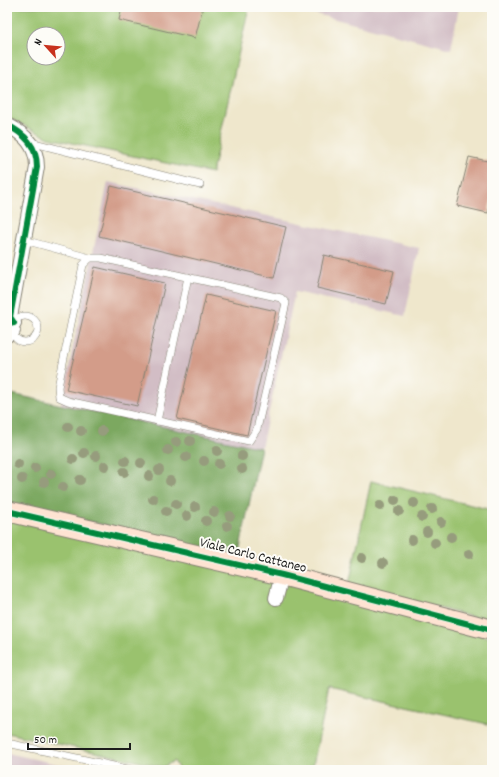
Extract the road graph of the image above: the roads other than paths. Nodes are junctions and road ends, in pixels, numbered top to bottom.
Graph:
1 (7, 125) edge
2 (30, 142) junction
3 (200, 185) dead end
4 (24, 240) junction
5 (90, 258) junction
6 (188, 277) junction
7 (11, 330) edge
8 (157, 421) junction
9 (7, 511) edge
10 (282, 575) junction
11 (276, 598) dead end
12 (492, 630) edge
13 (7, 743) edge
14 (132, 770) edge

1 - 2 street
2 - 3 lane
2 - 4 street
4 - 5 lane
4 - 7 street
5 - 6 lane
5 - 8 lane
6 - 8 lane
6 - 8 lane
9 - 10 street, Viale Carlo Cattaneo
10 - 11 street
10 - 12 street, Viale Carlo Cattaneo
13 - 14 lane

